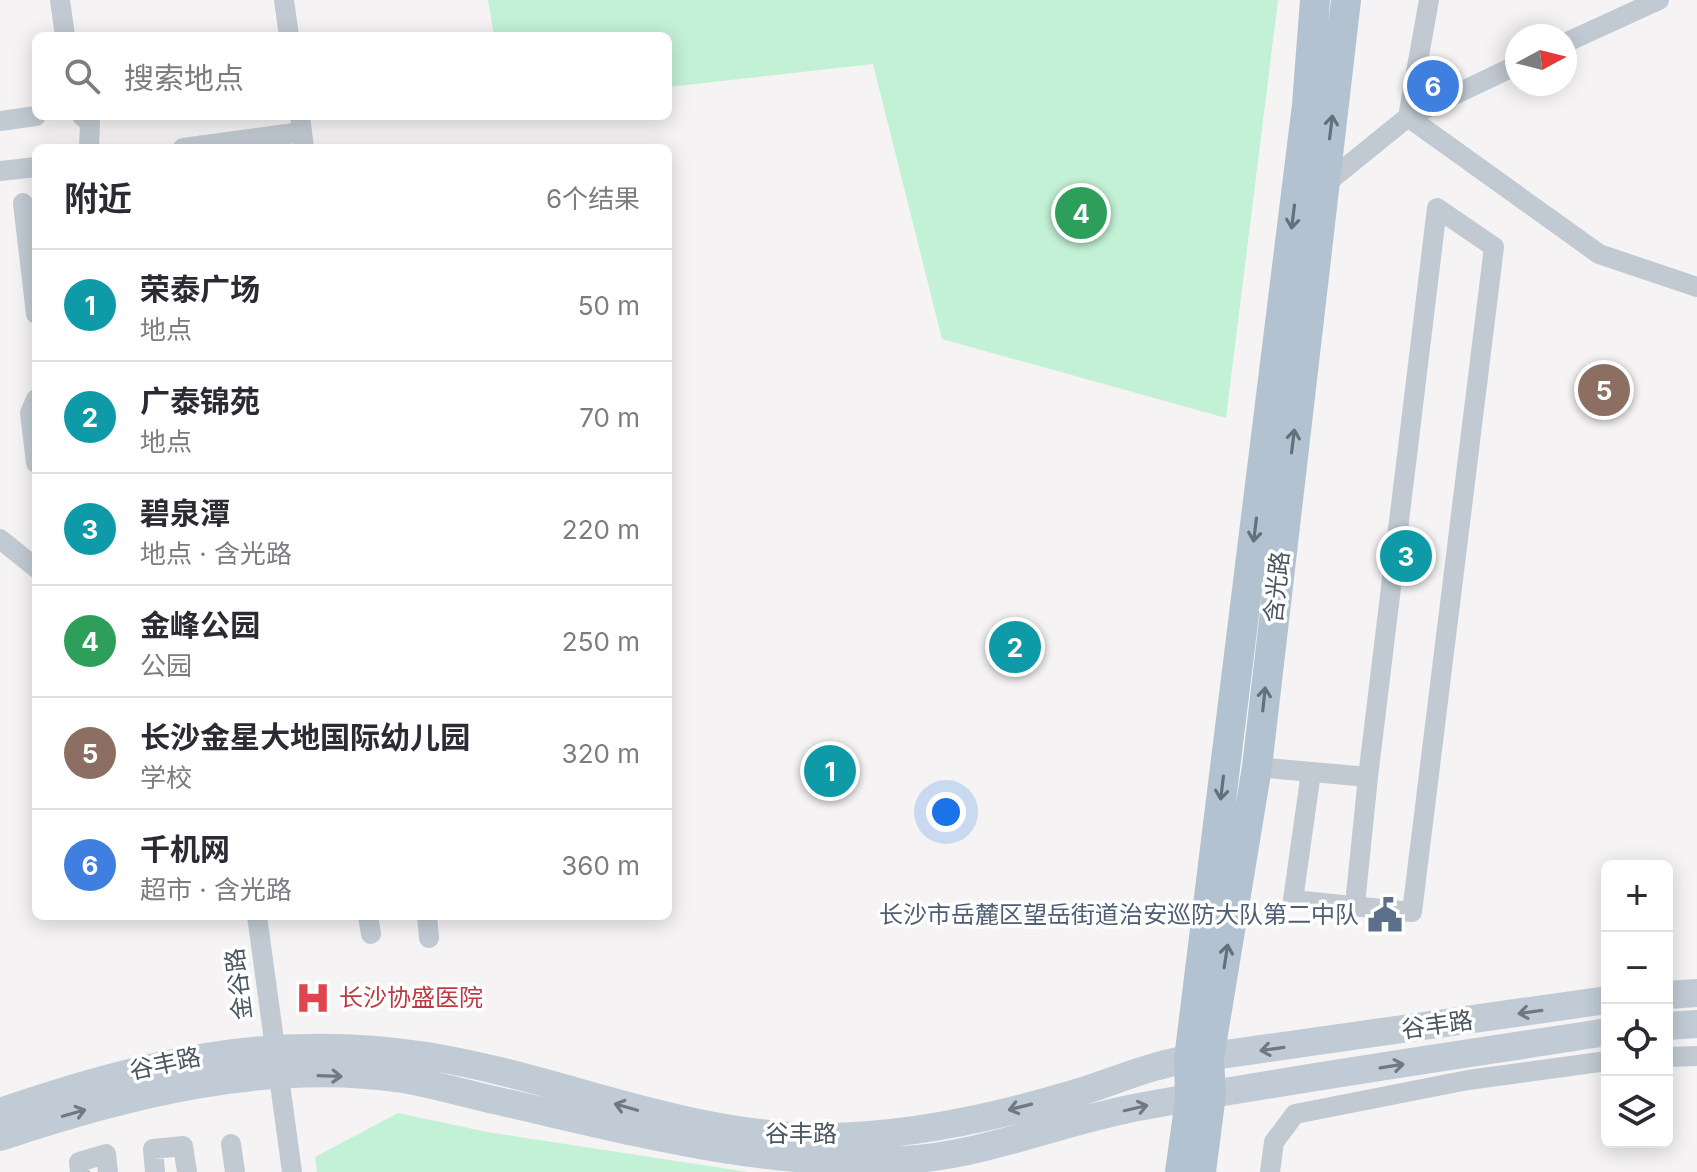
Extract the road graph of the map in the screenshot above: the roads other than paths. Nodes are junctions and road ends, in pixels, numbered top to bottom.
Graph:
1 (60, 0) edge
2 (284, 0) edge
3 (1315, 0) edge
4 (1346, 0) edge
5 (1429, 0) edge
6 (1659, 0) edge
7 (64, 32) edge
8 (288, 32) edge
9 (1577, 38) edge
10 (1505, 71) edge
11 (32, 117) edge
12 (1408, 117) junction
13 (87, 120) edge
14 (0, 121) edge
15 (302, 132) edge
16 (89, 144) edge
17 (213, 144) edge
18 (32, 167) edge
19 (0, 171) edge
20 (1324, 185) junction
21 (23, 203) dead end
22 (32, 280) edge
23 (1697, 287) edge
24 (32, 408) edge
25 (32, 430) edge
26 (0, 539) edge
27 (32, 565) edge
28 (1257, 767) junction
29 (1311, 772) junction
30 (1368, 777) junction
31 (1355, 904) junction
32 (258, 920) edge
33 (427, 920) edge
34 (429, 938) dead end
35 (1697, 993) edge
36 (1673, 995) edge
37 (1601, 1001) edge
38 (1697, 1024) edge
39 (1673, 1026) edge
40 (1601, 1033) edge
41 (1697, 1056) edge
42 (1673, 1057) edge
43 (1199, 1058) junction
44 (275, 1060) junction
45 (1601, 1062) edge
46 (1200, 1097) junction
47 (0, 1112) edge
48 (0, 1137) edge
49 (231, 1144) dead end
50 (80, 1172) edge
51 (108, 1172) edge
52 (155, 1172) edge
53 (187, 1172) edge
54 (235, 1172) edge
55 (292, 1172) edge
56 (1180, 1172) edge
57 (1201, 1172) edge
58 (1270, 1172) edge

1 - 7 street
2 - 8 street
3 -> 43 main road, 含光路
20 -> 4 main road, 含光路
5 - 12 street
6 - 9 street
10 - 12 street
11 - 14 street
12 - 20 street
12 - 23 street
13 - 16 street
15 - 17 street
18 - 19 street
28 -> 20 main road, 含光路
21 - 22 street
24 - 25 street
26 - 27 street
28 - 29 street
43 -> 28 main road, 含光路
29 - 30 street
29 - 31 street
30 - 31 street
30 - 31 street
32 - 44 street, 金谷路
33 - 34 street
35 - 36 street
37 -> 43 street, 谷丰路
38 - 39 street
46 -> 40 street, 谷丰路
41 - 42 street
43 -> 44 street, 谷丰路
43 - 46 main road, 含光路
44 -> 46 street, 谷丰路
44 - 47 street, 谷丰路
48 -> 44 street, 谷丰路
44 - 55 street, 金谷路
45 - 58 street
46 - 56 main road, 含光路
46 - 57 main road, 含光路
49 - 54 street
50 - 51 street
52 - 53 street

